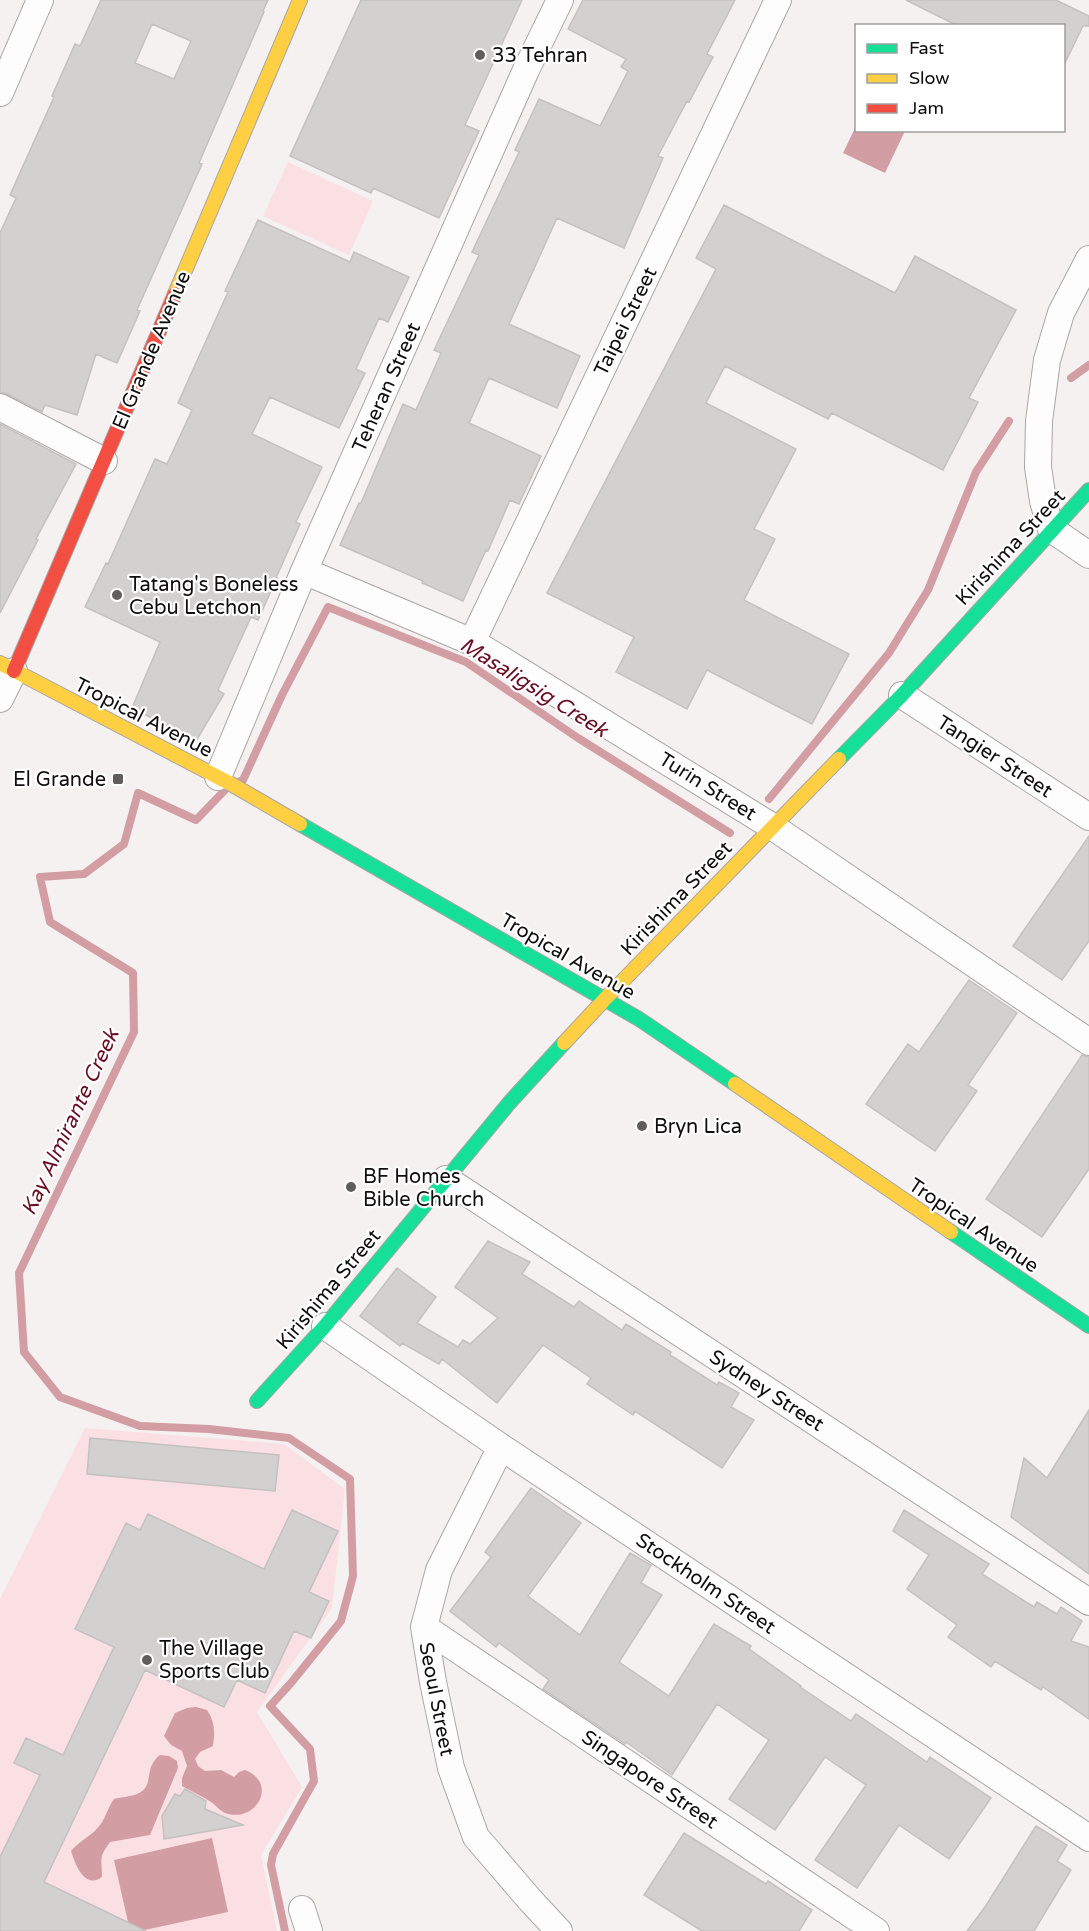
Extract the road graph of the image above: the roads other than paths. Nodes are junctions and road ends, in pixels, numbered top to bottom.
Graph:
1 (40, 0) edge
2 (300, 0) edge
3 (560, 0) edge
4 (778, 0) edge
5 (0, 93) edge
6 (1089, 259) edge
7 (0, 407) edge
8 (104, 461) junction
9 (1089, 490) edge
10 (1051, 529) junction
11 (1089, 555) edge
12 (304, 571) junction
13 (471, 642) junction
14 (7, 667) edge
15 (902, 695) junction
16 (0, 699) edge
17 (218, 777) junction
18 (1089, 817) edge
19 (773, 827) junction
20 (605, 999) junction
21 (1089, 1042) edge
22 (446, 1179) junction
23 (325, 1326) junction
24 (1089, 1326) edge
25 (257, 1401) dead end
26 (501, 1447) junction
27 (1089, 1602) edge
28 (424, 1627) junction
29 (1089, 1838) edge
30 (559, 1931) edge
31 (876, 1931) edge

1 - 5 street
2 - 8 street, El Grande Avenue
3 - 12 street, Teheran Street
4 - 13 street, Taipei Street
6 - 10 street
7 - 8 street
8 - 14 street, El Grande Avenue
9 - 10 street, Kirishima Street
10 - 11 street
10 - 15 street, Kirishima Street
12 - 13 street, Turin Street
12 - 17 street, Teheran Street
13 - 19 street, Turin Street
14 - 16 street, El Grande Avenue
14 - 17 street, Tropical Avenue
15 - 18 street, Tangier Street
15 - 19 street, Kirishima Street
17 - 20 street, Tropical Avenue
19 - 20 street, Kirishima Street
19 - 21 street, Turin Street
20 - 22 street, Kirishima Street
20 - 24 street, Tropical Avenue
22 - 23 street, Kirishima Street
22 - 27 street, Sydney Street
23 - 25 street, Kirishima Street
23 - 26 street, Stockholm Street
26 - 28 street, Seoul Street
26 - 29 street, Stockholm Street
28 - 30 street, Seoul Street
28 - 31 street, Singapore Street

